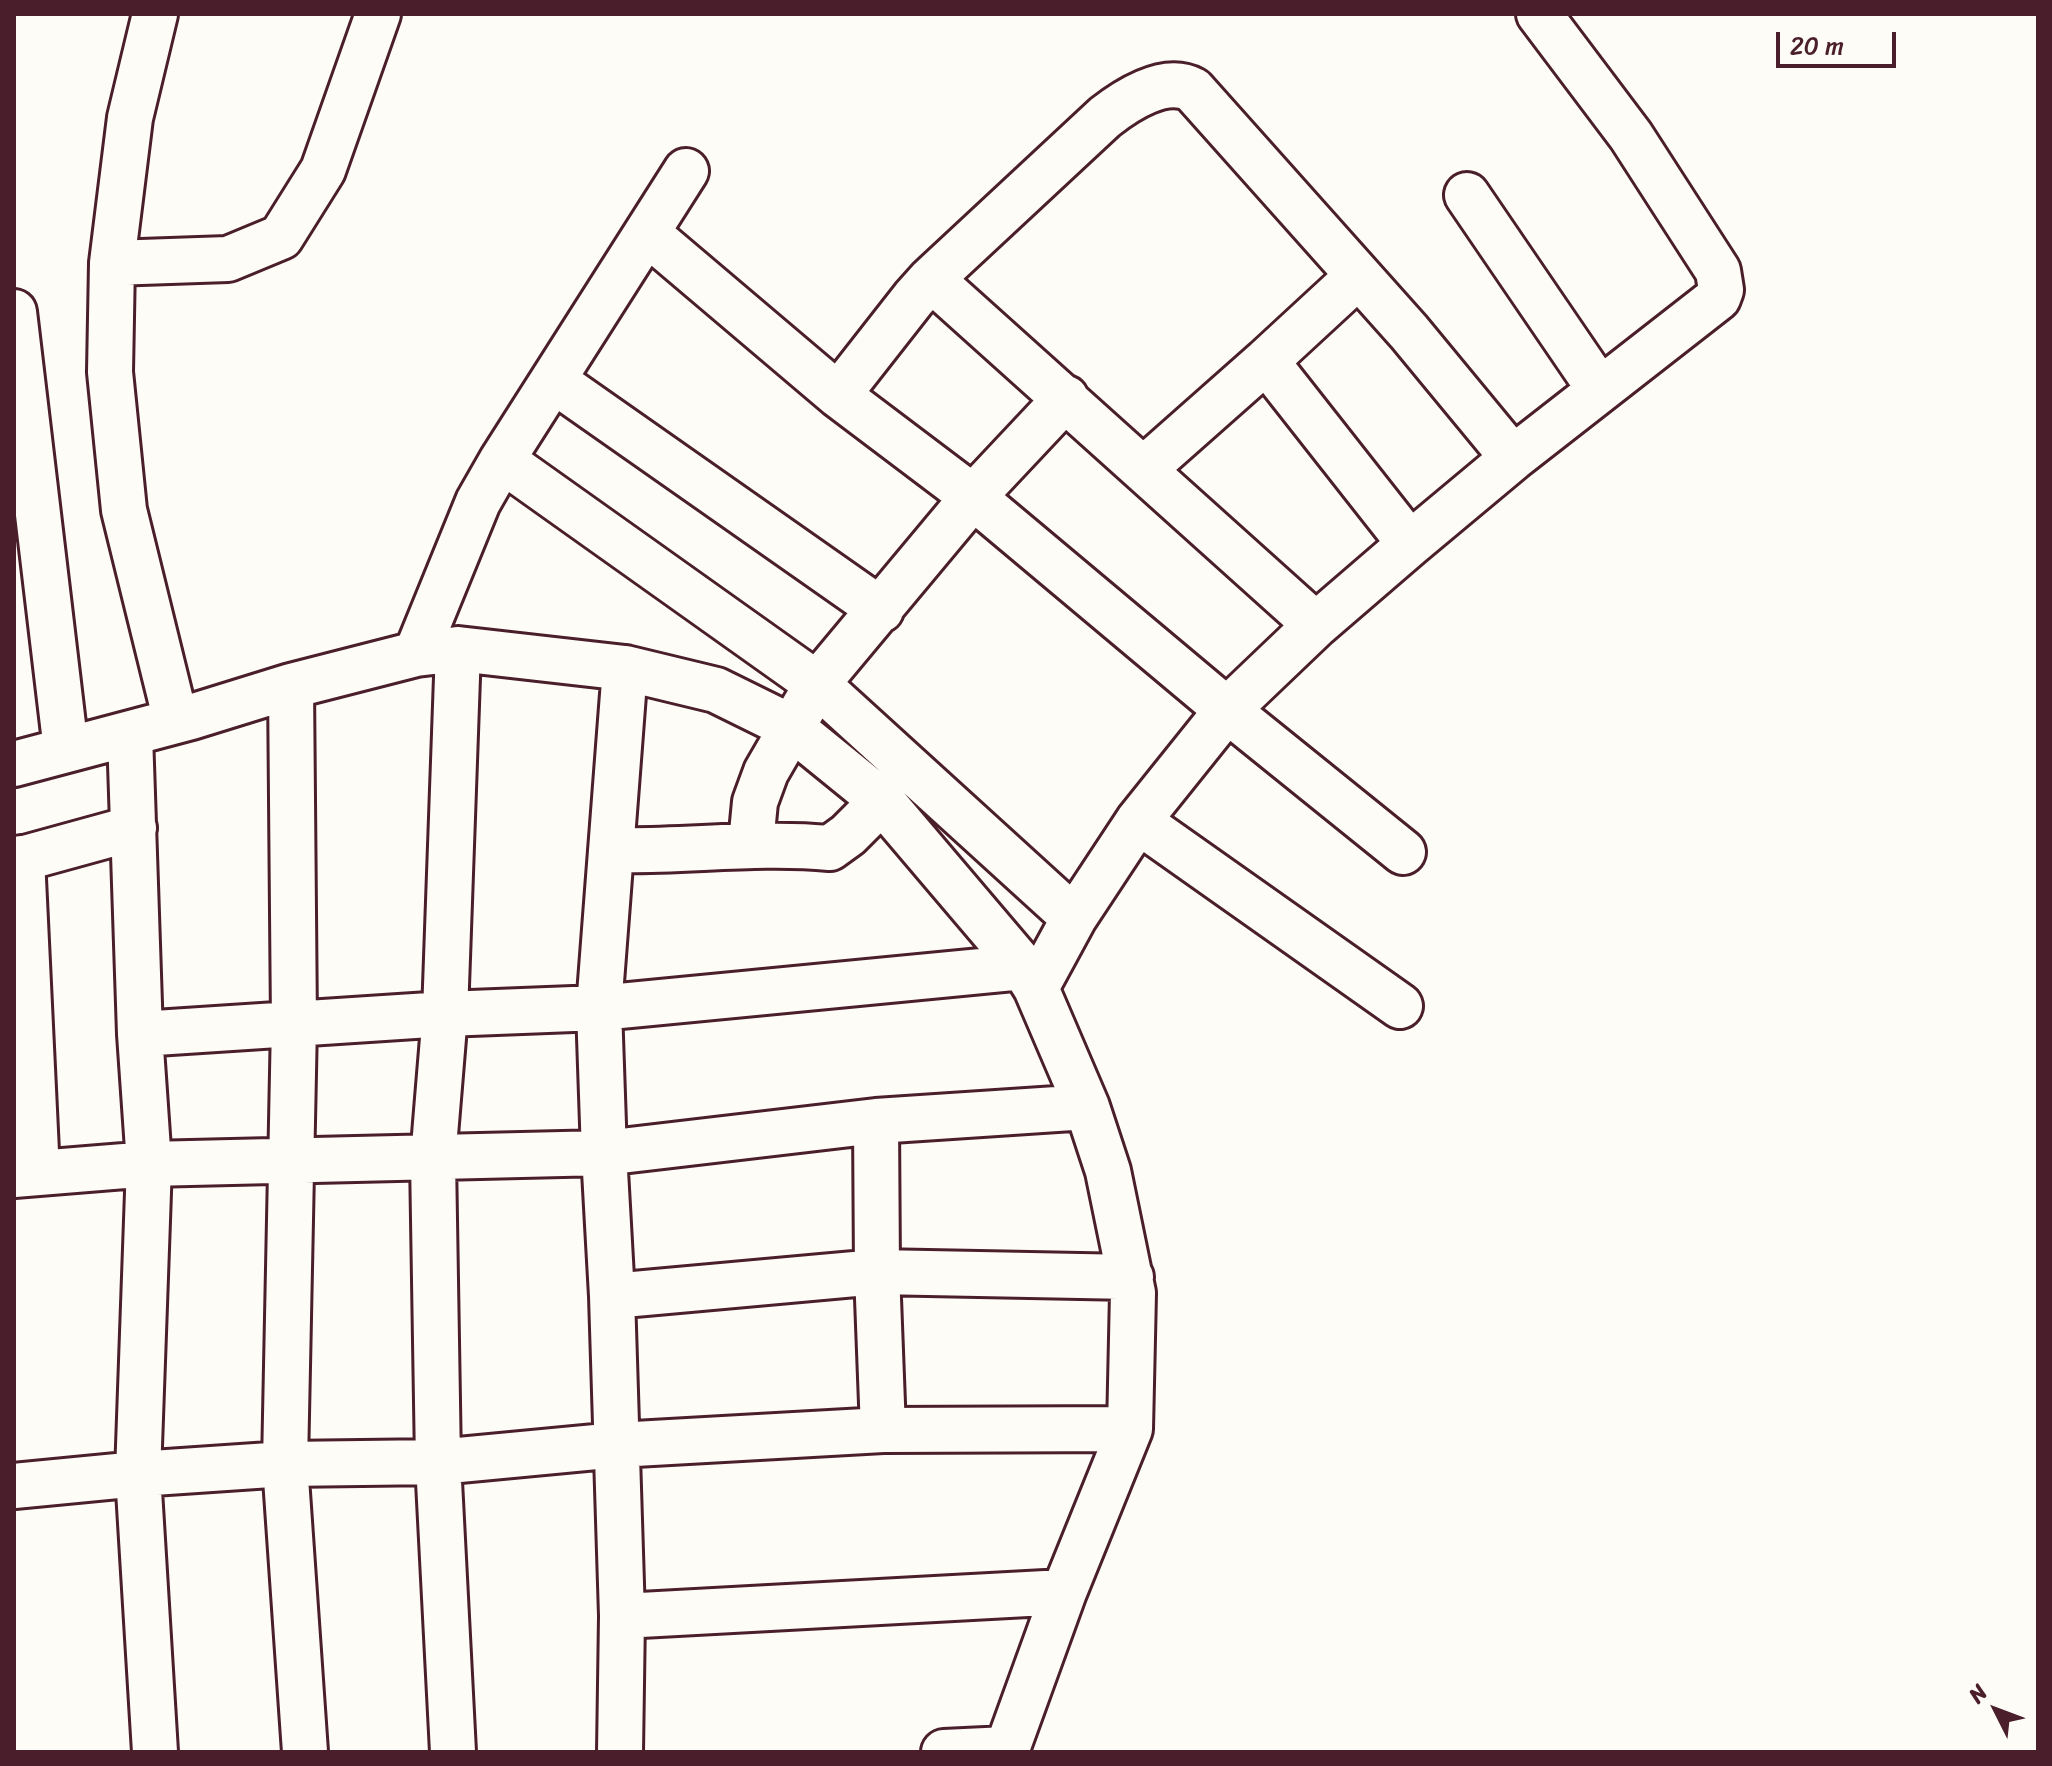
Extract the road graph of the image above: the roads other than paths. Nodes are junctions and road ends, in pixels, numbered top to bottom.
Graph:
1 (155, 14) edge
2 (378, 14) edge
3 (1539, 14) edge
4 (686, 171) dead end
5 (1467, 195) dead end
6 (647, 233) junction
7 (112, 263) junction
8 (1358, 276) junction
9 (931, 279) junction
10 (14, 312) edge
11 (1266, 361) junction
12 (553, 380) junction
13 (1600, 390) junction
14 (838, 395) junction
15 (1066, 398) junction
16 (1513, 458) junction
17 (502, 460) junction
18 (1144, 469) junction
19 (973, 497) junction
20 (1410, 544) junction
21 (881, 610) junction
22 (1316, 625) junction
23 (437, 652) junction
24 (625, 668) junction
25 (817, 684) junction
26 (291, 686) junction
27 (1227, 710) junction
28 (176, 721) junction
29 (791, 727) junction
30 (130, 734) junction
31 (66, 750) junction
32 (14, 764) edge
33 (882, 801) junction
34 (1138, 821) junction
35 (134, 828) junction
36 (760, 845) junction
37 (611, 850) junction
38 (1403, 852) dead end
39 (18, 860) edge
40 (1074, 918) junction
41 (1030, 978) junction
42 (1400, 1006) dead end
43 (599, 1008) junction
44 (445, 1014) junction
45 (294, 1024) junction
46 (140, 1034) junction
47 (1087, 1107) junction
48 (876, 1121) junction
49 (604, 1153) junction
50 (433, 1159) junction
51 (290, 1162) junction
52 (149, 1164) junction
53 (26, 1174) edge
54 (877, 1272) junction
55 (1131, 1277) junction
56 (612, 1296) junction
57 (1130, 1429) junction
58 (883, 1430) junction
59 (617, 1445) junction
60 (438, 1462) junction
61 (285, 1464) junction
62 (138, 1474) junction
63 (14, 1486) edge
64 (1064, 1592) junction
65 (622, 1616) junction
66 (1006, 1751) edge
67 (155, 1752) edge
68 (305, 1752) edge
69 (453, 1752) edge
70 (620, 1752) edge
71 (944, 1752) edge

1 - 7 street
2 - 7 street
3 - 13 street
4 - 6 street
5 - 13 street
6 - 12 street
6 - 14 street
7 - 28 street
8 - 9 street
8 - 11 street
8 - 16 street
9 - 14 street
9 - 15 street
10 - 31 street
11 - 18 street
11 - 20 street
12 - 17 street
12 - 21 street
13 - 16 street
14 - 19 street
15 - 18 street
15 - 19 street
16 - 20 street
17 - 23 street
17 - 25 street
18 - 22 street
19 - 21 street
19 - 27 street
20 - 22 street
21 - 25 street
22 - 27 street
23 - 24 street
23 - 26 street
23 - 44 street
24 - 29 street
24 - 37 street
25 - 29 street
25 - 40 street
26 - 28 street
26 - 45 street
27 - 34 street
27 - 38 street
28 - 30 street
29 - 33 street
29 - 36 street
30 - 31 street
30 - 35 street
31 - 32 street
33 - 36 street
33 - 41 street
34 - 40 street
34 - 42 street
35 - 39 street
35 - 46 street
36 - 37 street
37 - 43 street
39 - 53 street
40 - 41 street
41 - 43 street
41 - 47 street
43 - 44 street
43 - 49 street
44 - 45 street
44 - 50 street
45 - 46 street
45 - 51 street
46 - 52 street
47 - 48 street
47 - 55 street
48 - 49 street
48 - 54 street
49 - 50 street
49 - 56 street
50 - 51 street
50 - 60 street
51 - 52 street
51 - 61 street
52 - 53 street
52 - 62 street
54 - 55 street
54 - 56 street
54 - 58 street
55 - 57 street
56 - 59 street
57 - 58 street
57 - 64 street
58 - 59 street
59 - 60 street
59 - 65 street
60 - 61 street
60 - 69 street
61 - 62 street
61 - 68 street
62 - 63 street
62 - 67 street
64 - 65 street
64 - 66 street
65 - 70 street
66 - 71 street

